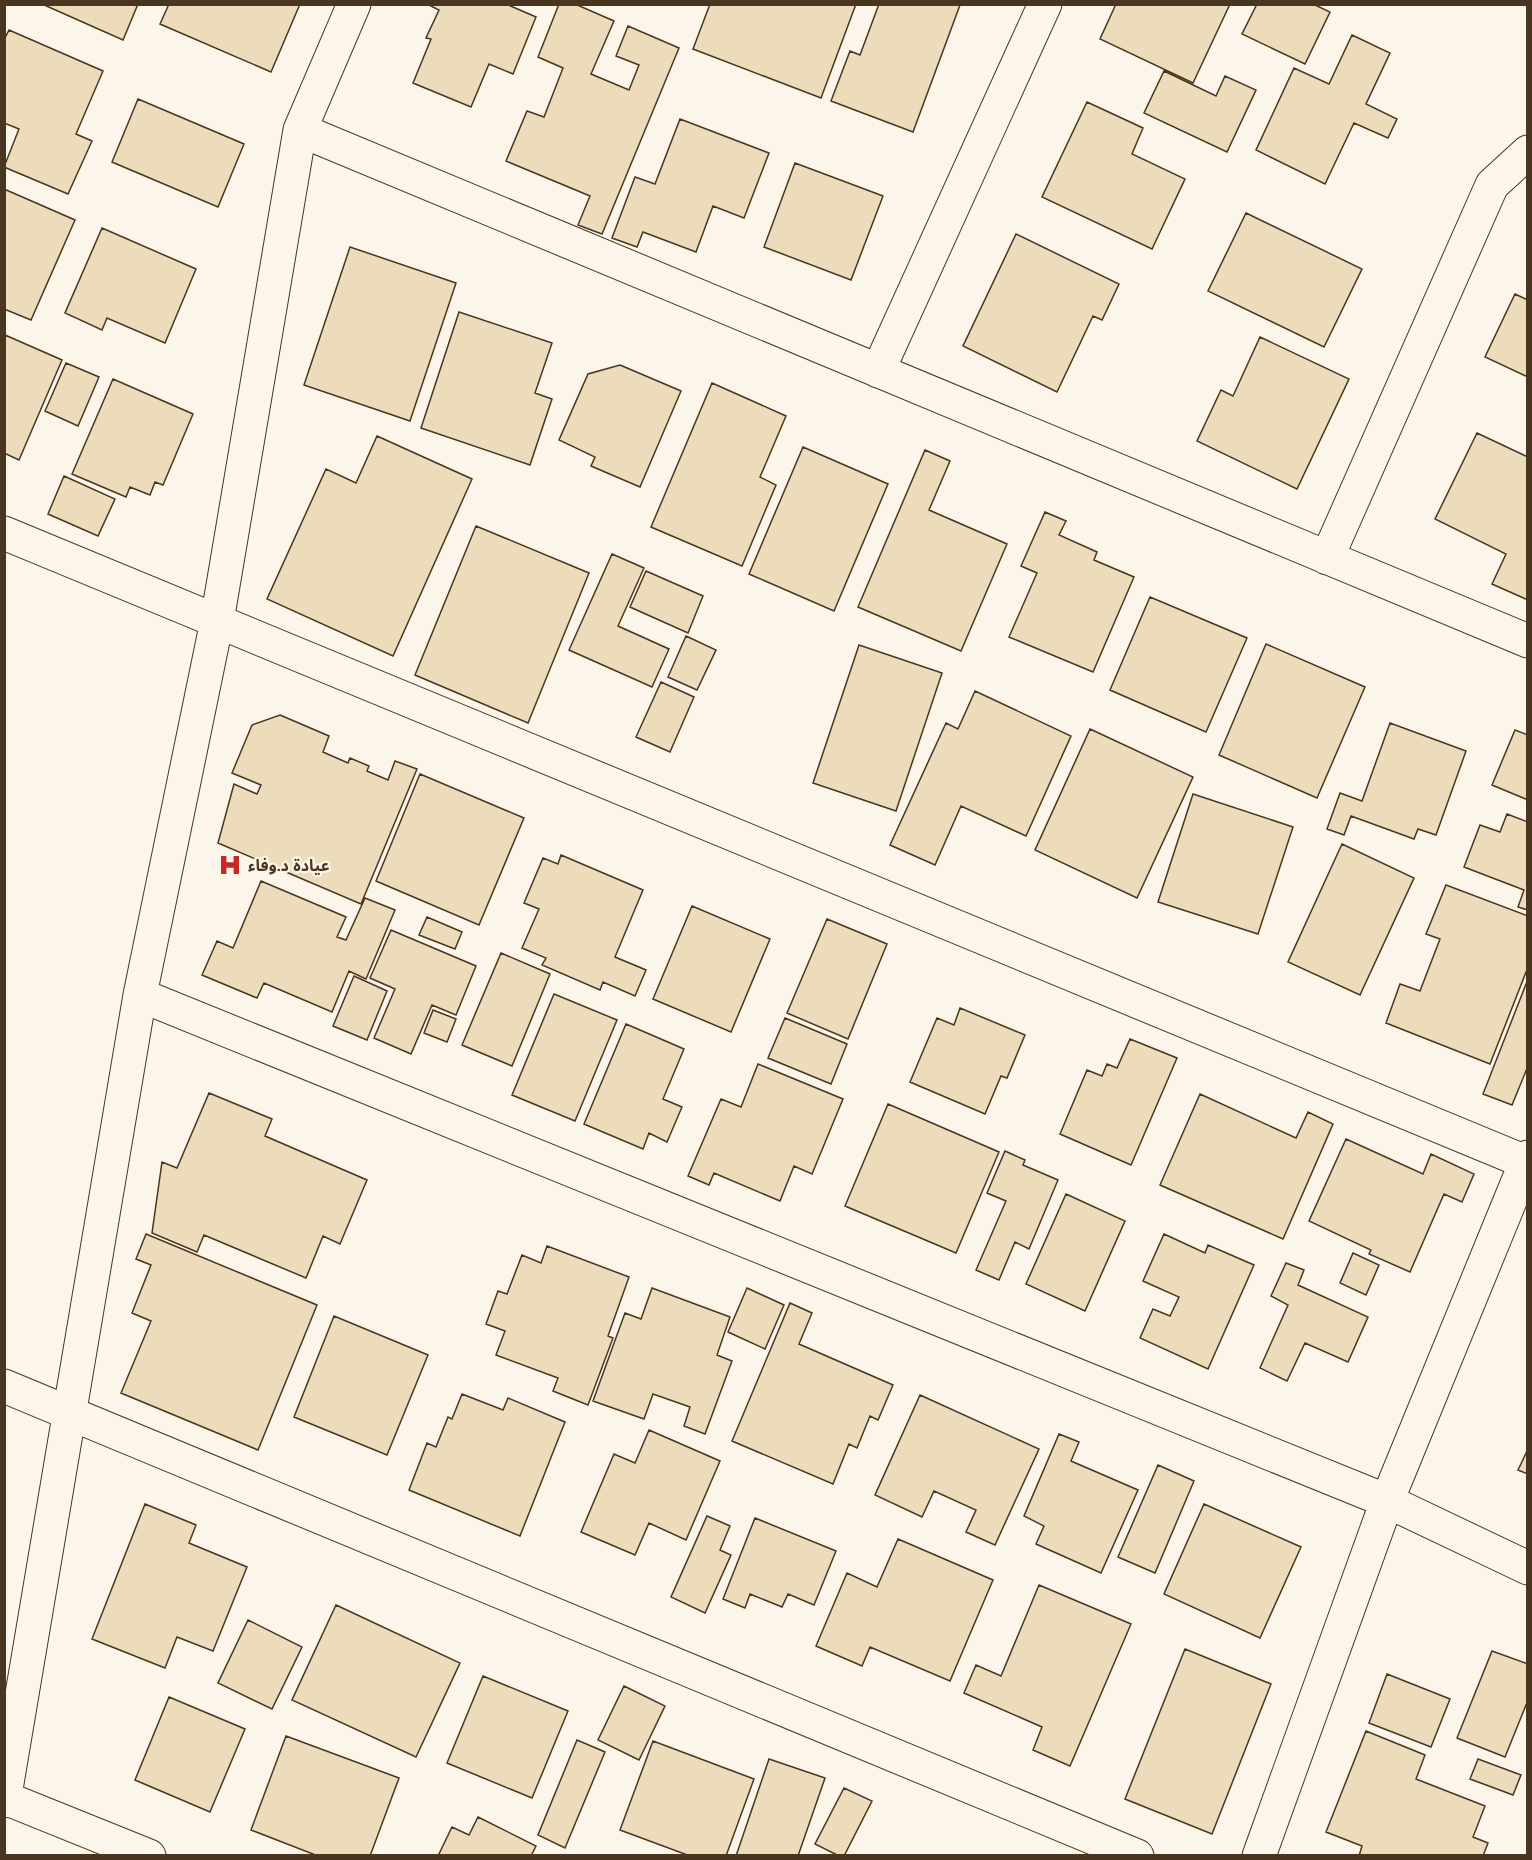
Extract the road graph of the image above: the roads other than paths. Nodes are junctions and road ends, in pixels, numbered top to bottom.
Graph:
1 (354, 4) edge
2 (1045, 4) edge
3 (300, 130) junction
4 (1527, 152) edge
5 (878, 371) junction
6 (4, 533) edge
7 (1327, 558) junction
8 (217, 621) junction
9 (1527, 642) edge
10 (140, 995) junction
11 (1527, 1161) edge
12 (4, 1386) edge
13 (69, 1413) junction
14 (1387, 1501) junction
15 (1527, 1568) edge
16 (5, 1800) edge
17 (149, 1856) edge
18 (1137, 1856) edge
19 (1259, 1856) edge

1 - 3 street
2 - 5 street
3 - 5 street
3 - 8 street
4 - 7 street
5 - 7 street
6 - 8 street
7 - 9 street
8 - 10 street
8 - 11 street
10 - 13 street
10 - 14 street
11 - 14 street
12 - 13 street
13 - 16 street
13 - 18 street
14 - 15 street
14 - 19 street
16 - 17 street

